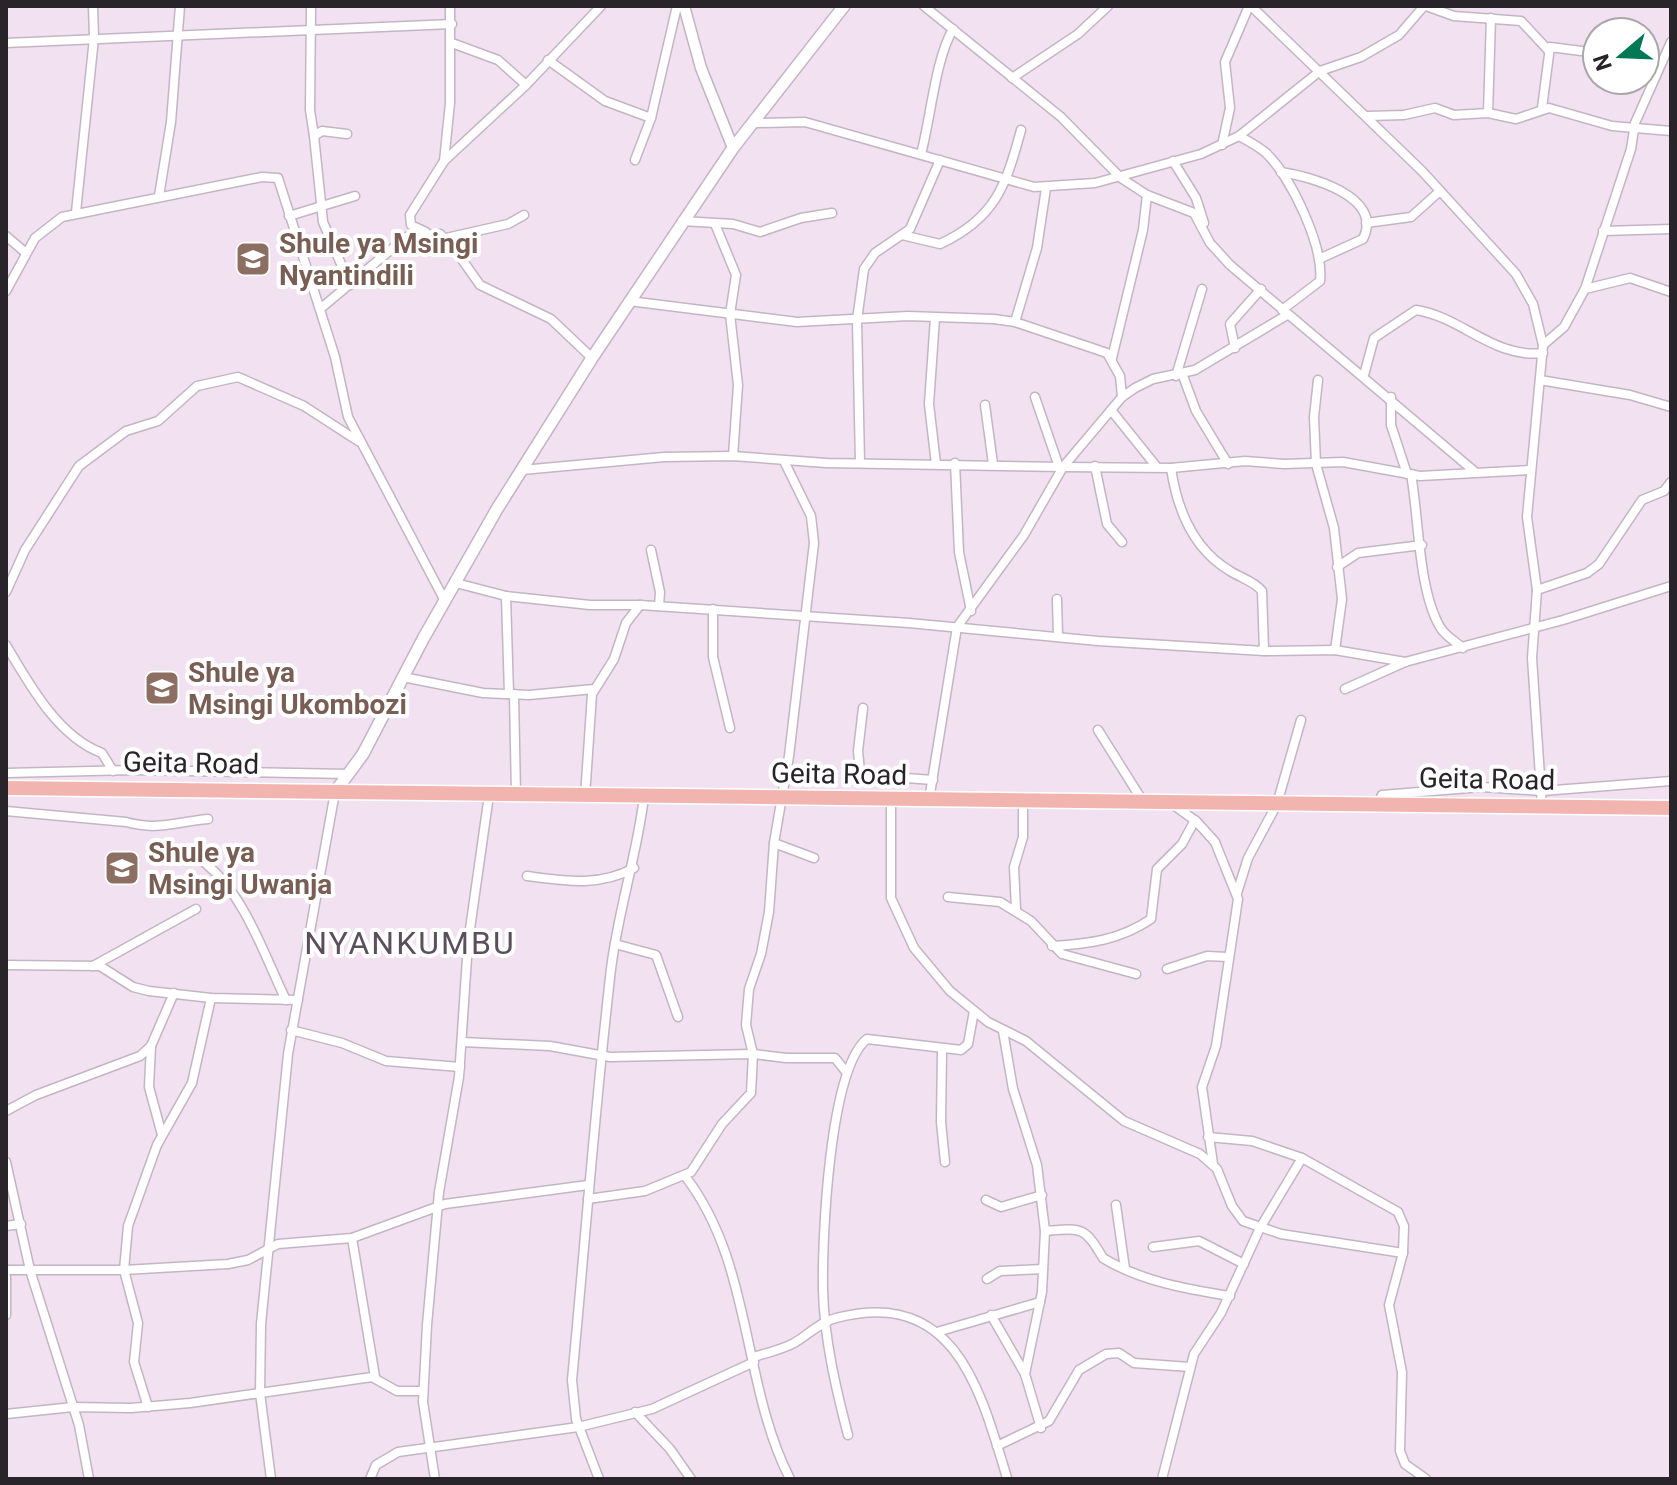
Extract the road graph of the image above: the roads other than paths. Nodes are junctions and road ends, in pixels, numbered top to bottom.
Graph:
1 (93, 6) edge
2 (180, 6) edge
3 (311, 6) edge
4 (450, 6) edge
5 (601, 6) edge
6 (677, 6) edge
7 (684, 6) edge
8 (844, 6) edge
9 (924, 6) edge
10 (1108, 6) edge
11 (1250, 6) edge
12 (1425, 6) edge
13 (1491, 18) junction
14 (452, 24) junction
15 (953, 29) junction
16 (311, 30) junction
17 (179, 35) junction
18 (94, 38) junction
19 (6, 43) edge
20 (452, 43) junction
21 (1670, 46) edge
22 (1548, 50) junction
23 (1581, 50) edge
24 (548, 60) junction
25 (1661, 69) edge
26 (1320, 71) junction
27 (1012, 78) junction
28 (526, 85) junction
29 (1649, 96) edge
30 (1542, 108) junction
31 (1488, 113) junction
32 (1368, 116) junction
33 (651, 118) junction
34 (757, 123) junction
35 (1633, 129) junction
36 (1021, 130) dead end
37 (1671, 131) edge
38 (347, 134) dead end
39 (314, 136) junction
40 (1239, 136) junction
41 (1222, 145) junction
42 (733, 148) junction
43 (921, 154) junction
44 (635, 160) dead end
45 (940, 160) junction
46 (444, 161) junction
47 (1173, 161) junction
48 (1281, 172) junction
49 (1008, 178) junction
50 (1121, 178) junction
51 (1046, 188) junction
52 (1440, 191) junction
53 (1147, 195) junction
54 (159, 196) junction
55 (355, 196) dead end
56 (321, 206) junction
57 (76, 212) junction
58 (832, 213) dead end
59 (524, 215) dead end
60 (289, 216) junction
61 (682, 221) junction
62 (1366, 223) junction
63 (715, 224) junction
64 (1671, 229) edge
65 (1603, 231) junction
66 (1205, 232) junction
67 (427, 233) junction
68 (902, 235) junction
69 (6, 236) edge
70 (446, 238) junction
71 (26, 253) junction
72 (1319, 259) junction
73 (350, 285) junction
74 (1202, 289) dead end
75 (1261, 289) junction
76 (1585, 289) junction
77 (6, 291) edge
78 (1671, 292) edge
79 (629, 301) junction
80 (320, 309) junction
81 (1285, 313) junction
82 (730, 314) junction
83 (935, 318) junction
84 (857, 320) junction
85 (1015, 322) junction
86 (1235, 348) junction
87 (1543, 349) junction
88 (592, 358) junction
89 (1112, 358) junction
90 (1364, 375) junction
91 (1179, 376) junction
92 (1318, 380) dead end
93 (1540, 380) junction
94 (1035, 397) dead end
95 (1122, 397) junction
96 (1391, 397) junction
97 (985, 405) dead end
98 (1671, 407) edge
99 (1111, 410) junction
100 (358, 441) junction
101 (733, 456) junction
102 (784, 461) junction
103 (860, 463) junction
104 (955, 463) junction
105 (936, 464) junction
106 (993, 464) junction
107 (1228, 464) junction
108 (1316, 464) junction
109 (1095, 466) junction
110 (1156, 466) junction
111 (1061, 467) junction
112 (1171, 468) junction
113 (522, 470) junction
114 (1529, 470) junction
115 (1474, 471) junction
116 (1409, 474) junction
117 (1671, 482) edge
118 (1122, 542) dead end
119 (1422, 545) junction
120 (651, 550) dead end
121 (1337, 567) junction
122 (456, 583) junction
123 (1671, 586) edge
124 (1537, 590) junction
125 (6, 592) edge
126 (506, 596) junction
127 (1057, 599) dead end
128 (445, 601) junction
129 (640, 605) junction
130 (659, 606) junction
131 (713, 609) junction
132 (971, 611) junction
133 (805, 616) junction
134 (957, 627) junction
135 (1534, 627) junction
136 (1058, 637) junction
137 (6, 645) edge
138 (1463, 648) junction
139 (1335, 650) junction
140 (1264, 651) junction
141 (1405, 662) junction
142 (403, 677) junction
143 (594, 689) junction
144 (1345, 689) dead end
145 (512, 694) junction
146 (863, 708) dead end
147 (1301, 720) dead end
148 (730, 728) dead end
149 (1098, 730) dead end
150 (113, 771) junction
151 (6, 773) edge
152 (350, 774) junction
153 (933, 780) junction
154 (1671, 781) edge
155 (6, 788) edge
156 (335, 792) junction
157 (489, 795) junction
158 (516, 795) junction
159 (585, 797) junction
160 (644, 797) junction
161 (783, 799) junction
162 (1542, 799) junction
163 (891, 800) junction
164 (1142, 800) junction
165 (1168, 800) junction
166 (929, 801) junction
167 (1023, 801) junction
168 (1277, 804) junction
169 (1671, 808) edge
170 (6, 811) edge
171 (208, 819) dead end
172 (1195, 820) junction
173 (774, 843) junction
174 (814, 858) dead end
175 (205, 863) dead end
176 (634, 868) junction
177 (527, 876) dead end
178 (1237, 894) junction
179 (948, 897) dead end
180 (196, 909) dead end
181 (1016, 909) junction
182 (615, 944) junction
183 (1052, 946) junction
184 (1228, 957) junction
185 (6, 965) edge
186 (93, 966) junction
187 (1167, 969) dead end
188 (1136, 974) dead end
189 (174, 993) junction
190 (211, 998) junction
191 (286, 1000) junction
192 (298, 1000) junction
193 (974, 1011) junction
194 (678, 1017) dead end
195 (291, 1030) junction
196 (1003, 1031) junction
197 (462, 1042) junction
198 (151, 1046) junction
199 (942, 1049) junction
200 (753, 1054) junction
201 (602, 1056) junction
202 (460, 1067) junction
203 (847, 1073) junction
204 (6, 1111) edge
205 (162, 1135) junction
206 (1208, 1137) junction
207 (1302, 1158) junction
208 (6, 1162) edge
209 (945, 1162) dead end
210 (1213, 1165) junction
211 (685, 1176) junction
212 (588, 1185) junction
213 (1042, 1195) junction
214 (588, 1199) junction
215 (986, 1200) dead end
216 (1116, 1205) dead end
217 (437, 1207) junction
218 (21, 1224) junction
219 (6, 1226) edge
220 (1260, 1228) junction
221 (1045, 1231) junction
222 (352, 1238) junction
223 (1153, 1247) dead end
224 (270, 1249) junction
225 (1403, 1253) junction
226 (1244, 1264) junction
227 (1043, 1269) junction
228 (1125, 1269) junction
229 (6, 1270) edge
230 (30, 1270) junction
231 (124, 1270) junction
232 (6, 1277) edge
233 (987, 1279) dead end
234 (1230, 1296) junction
235 (1040, 1302) junction
236 (6, 1315) edge
237 (991, 1315) junction
238 (827, 1321) junction
239 (937, 1332) junction
240 (754, 1360) junction
241 (1190, 1367) junction
242 (1025, 1374) junction
243 (375, 1377) junction
244 (423, 1391) junction
245 (260, 1393) junction
246 (73, 1407) junction
247 (148, 1407) junction
248 (635, 1412) junction
249 (6, 1414) edge
250 (578, 1427) junction
251 (1041, 1428) junction
252 (848, 1435) dead end
253 (997, 1446) junction
254 (432, 1447) junction
255 (1007, 1478) edge
256 (89, 1479) edge
257 (271, 1479) edge
258 (370, 1479) edge
259 (435, 1479) edge
260 (599, 1479) edge
261 (691, 1479) edge
262 (790, 1479) edge
263 (1162, 1479) edge
264 (1426, 1479) edge

1 - 18 street
2 - 17 street
3 - 16 street
4 - 14 street
5 - 24 street
6 - 33 street
7 - 42 street
8 - 34 main road
9 - 15 street
10 - 27 street
11 - 26 street
11 - 41 street
12 - 13 street
12 - 26 street
13 - 22 street
13 - 31 street
14 - 16 street
14 - 20 street
15 - 27 street
15 - 43 street
16 - 17 street
16 - 39 street
17 - 18 street
17 - 54 street
18 - 19 street
18 - 57 street
20 - 28 street
20 - 46 street
21 - 25 street
22 - 23 street
22 - 30 street
24 - 28 street
24 - 33 street
26 - 32 street
26 - 40 street
27 - 50 street
28 - 46 street
29 - 35 street
30 - 31 street
30 - 35 street
31 - 32 street
32 - 52 street
33 - 44 street
34 - 42 main road
34 - 43 street
35 - 37 street
35 - 65 street
36 - 49 street
38 - 39 street
39 - 56 street
40 - 41 street
40 - 48 street
41 - 47 street
42 - 61 main road
43 - 45 street
45 - 49 street
45 - 68 street
46 - 67 street
47 - 50 street
47 - 66 street
48 - 62 street
48 - 72 street
49 - 51 street
49 - 68 street
50 - 51 street
50 - 53 street
51 - 85 street
52 - 62 street
52 - 87 street
53 - 66 street
53 - 89 street
54 - 57 street
54 - 60 street
55 - 56 street
56 - 60 street
56 - 73 street
57 - 71 street
58 - 63 street
59 - 70 street
60 - 80 street
61 - 63 street
61 - 79 main road
62 - 72 street
63 - 82 street
64 - 65 street
65 - 76 street
66 - 75 street
67 - 70 street
67 - 73 street
68 - 84 street
69 - 71 street
70 - 88 street
71 - 77 street
72 - 81 street
73 - 80 street
74 - 91 street
75 - 81 street
75 - 86 street
76 - 78 street
76 - 87 street
79 - 82 street
79 - 88 main road
80 - 100 street
81 - 86 street
81 - 90 street
82 - 84 street
82 - 101 street
83 - 84 street
83 - 85 street
83 - 105 street
84 - 103 street
85 - 89 street
86 - 91 street
87 - 90 street
87 - 93 street
88 - 113 main road
89 - 95 street
90 - 96 street
91 - 95 street
91 - 107 street
92 - 108 street
93 - 98 street
93 - 114 street
94 - 111 street
95 - 99 street
96 - 115 street
96 - 116 street
97 - 106 street
99 - 110 street
99 - 111 street
100 - 125 street
100 - 128 street
101 - 102 street
101 - 113 street
102 - 103 street
102 - 133 street
103 - 105 street
104 - 105 street
104 - 106 street
104 - 132 street
106 - 111 street
107 - 108 street
107 - 112 street
108 - 116 street
108 - 121 street
109 - 110 street
109 - 111 street
109 - 118 street
110 - 112 street
111 - 132 street
112 - 140 street
113 - 122 main road
114 - 115 street
114 - 124 street
115 - 116 street
116 - 119 street
117 - 124 street
119 - 121 street
119 - 138 street
120 - 130 street
121 - 139 street
122 - 126 street
122 - 128 main road
123 - 135 street
124 - 135 street
126 - 129 street
126 - 145 street
127 - 136 street
128 - 142 main road
129 - 130 street
129 - 143 street
130 - 131 street
131 - 133 street
131 - 148 street
132 - 134 street
133 - 134 street
133 - 161 street
134 - 136 street
134 - 153 street
135 - 138 street
135 - 162 street
136 - 140 street
137 - 150 street
138 - 141 street
139 - 140 street
139 - 141 street
141 - 144 street
142 - 145 street
142 - 152 main road
143 - 145 street
143 - 159 street
145 - 158 street
146 - 153 street
147 - 168 street
149 - 164 street
150 - 151 street
150 - 152 street
152 - 156 main road
153 - 166 street
154 - 162 street
155 - 156 highway, Geita Road
156 - 157 highway, Geita Road
156 - 192 street
157 - 158 highway, Geita Road
157 - 197 street
158 - 159 highway, Geita Road
159 - 160 highway, Geita Road
160 - 161 highway, Geita Road
160 - 176 street
161 - 163 highway, Geita Road
161 - 173 street
162 - 168 highway, Geita Road
162 - 169 highway, Geita Road
163 - 166 highway, Geita Road
163 - 193 street
164 - 165 highway, Geita Road
164 - 167 highway, Geita Road
165 - 168 highway, Geita Road
165 - 172 street
166 - 167 highway, Geita Road
167 - 181 street
168 - 178 street
170 - 171 street
172 - 178 street
172 - 183 street
173 - 174 street
173 - 200 street
175 - 191 street
176 - 177 street
176 - 182 street
178 - 184 street
179 - 181 street
180 - 186 street
181 - 183 street
182 - 194 street
182 - 201 street
183 - 188 street
184 - 187 street
184 - 206 street
185 - 186 street
186 - 189 street
189 - 190 street
189 - 198 street
190 - 191 street
190 - 205 street
191 - 192 street
192 - 195 street
193 - 196 street
193 - 199 street
195 - 202 street
195 - 224 street
196 - 210 street
196 - 213 street
197 - 201 street
197 - 202 street
198 - 204 street
198 - 205 street
199 - 203 street
199 - 209 street
200 - 201 street
200 - 203 street
200 - 211 street
201 - 212 street
202 - 217 street
203 - 238 street
205 - 231 street
206 - 207 street
206 - 210 street
207 - 220 street
207 - 225 street
208 - 218 street
210 - 220 street
211 - 214 street
211 - 240 street
212 - 214 street
212 - 217 street
213 - 215 street
213 - 221 street
214 - 250 street
216 - 228 street
217 - 222 street
217 - 244 street
218 - 219 street
218 - 230 street
220 - 225 street
220 - 226 street
221 - 227 street
221 - 228 street
222 - 224 street
222 - 243 street
223 - 226 street
224 - 231 street
224 - 245 street
225 - 264 street
226 - 234 street
227 - 233 street
227 - 235 street
228 - 234 street
229 - 230 street
230 - 231 street
230 - 246 street
231 - 247 street
232 - 236 street
234 - 241 street
235 - 237 street
235 - 242 street
237 - 239 street
237 - 242 street
238 - 239 street
238 - 240 street
238 - 252 street
239 - 253 street
240 - 248 street
240 - 262 street
241 - 251 street
241 - 263 street
242 - 251 street
243 - 244 street
243 - 245 street
244 - 254 street
245 - 247 street
245 - 257 street
246 - 247 street
246 - 249 street
246 - 256 street
248 - 250 street
248 - 261 street
250 - 254 street
250 - 260 street
251 - 253 street
253 - 255 street
254 - 258 street
254 - 259 street

